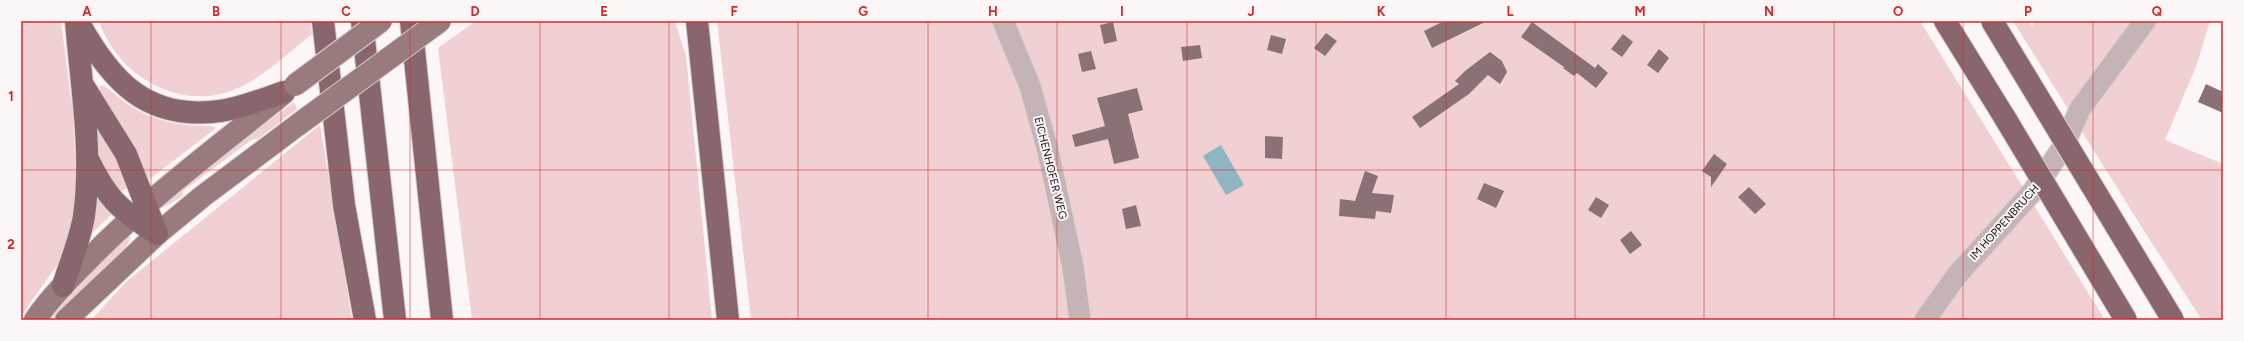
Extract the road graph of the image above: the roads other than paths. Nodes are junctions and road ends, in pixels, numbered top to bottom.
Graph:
1 (77, 21) edge
2 (323, 21) edge
3 (362, 21) edge
4 (382, 21) edge
5 (411, 21) edge
6 (440, 21) edge
7 (686, 21) edge
8 (697, 21) edge
9 (1003, 21) edge
10 (1946, 21) edge
11 (1992, 21) edge
12 (2145, 21) edge
13 (698, 42) junction
14 (81, 82) junction
15 (289, 89) junction
16 (87, 158) junction
17 (139, 212) junction
18 (157, 234) junction
19 (63, 286) junction
20 (35, 320) edge
21 (66, 320) edge
22 (365, 320) edge
23 (395, 320) edge
24 (442, 320) edge
25 (728, 320) edge
26 (1080, 320) edge
27 (1925, 320) edge
28 (2126, 320) edge
29 (2173, 320) edge

1 - 14 highway
1 - 15 highway
2 - 22 highway
3 - 23 highway
4 - 15 main road, bridge
5 - 24 highway
6 - 18 main road, bridge
7 - 13 highway
8 - 13 highway
9 - 26 street, EICHENHOFER WEG
10 - 28 highway, bridge
11 - 29 highway, bridge
12 - 27 street, IM HOPPENBRUCH
13 - 25 highway
14 - 16 highway
14 - 17 highway
15 - 17 main road
16 - 17 highway
16 - 19 highway
17 - 18 highway
17 - 19 main road
18 - 21 main road
19 - 20 main road

